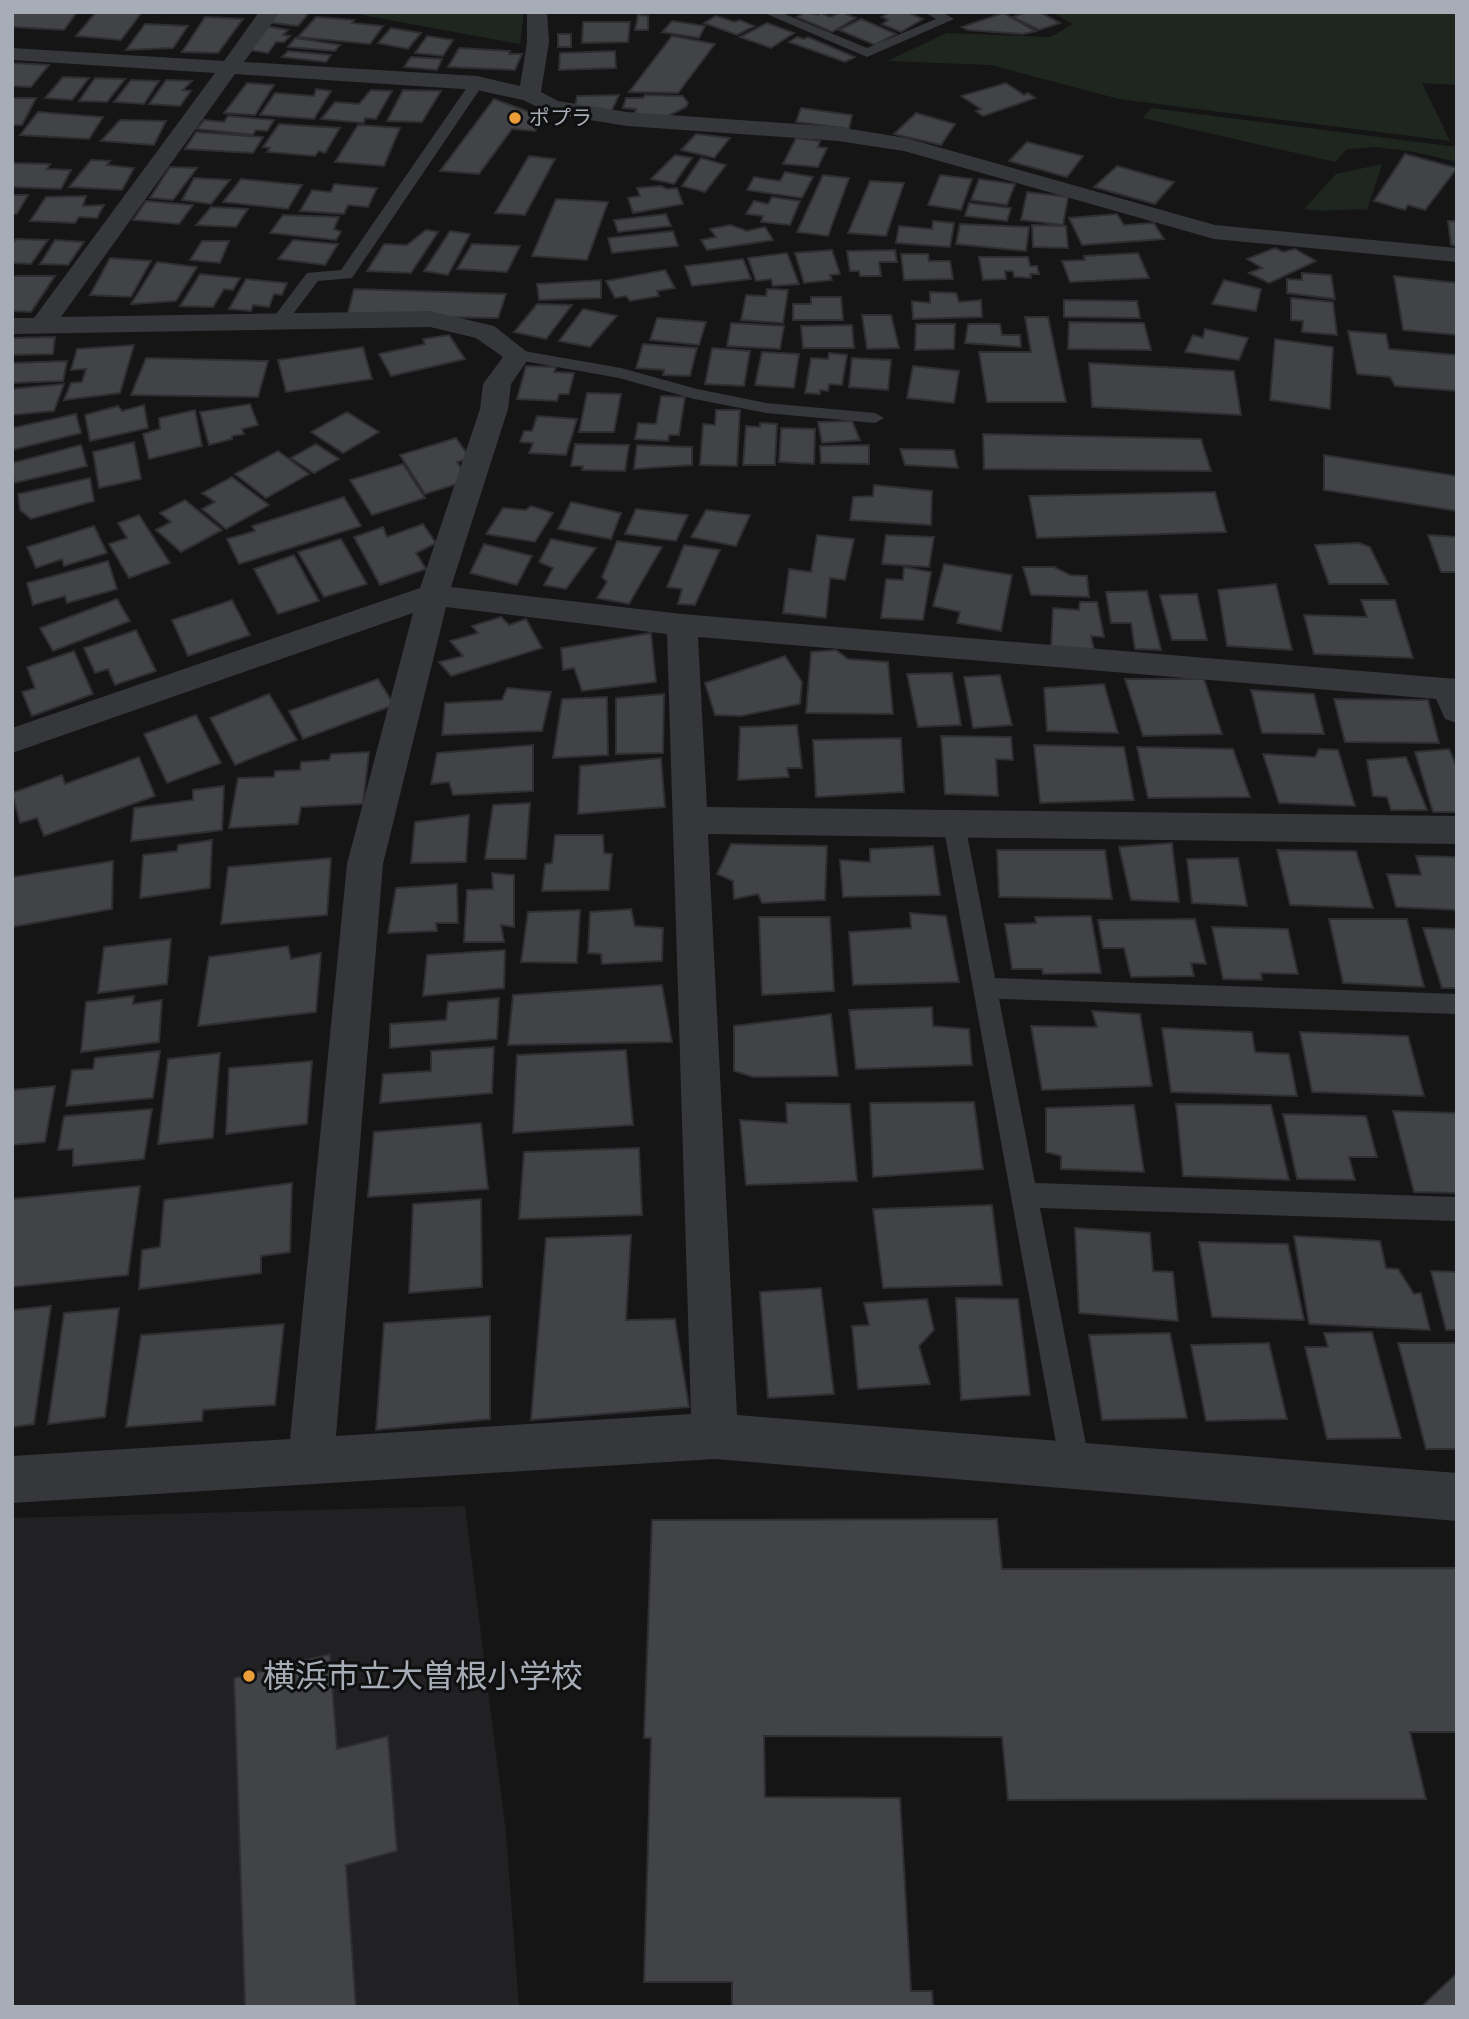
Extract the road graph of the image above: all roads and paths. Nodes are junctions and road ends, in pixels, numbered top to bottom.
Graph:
1 (270, 12) edge
2 (537, 12) edge
3 (768, 12) edge
4 (930, 12) edge
5 (12, 54) edge
6 (229, 69) junction
7 (477, 83) junction
8 (530, 94) junction
9 (1457, 255) edge
10 (278, 323) junction
11 (42, 325) junction
12 (12, 326) edge
13 (518, 355) junction
14 (875, 418) dead end
15 (433, 595) junction
16 (682, 625) junction
17 (1457, 711) edge
18 (12, 741) edge
19 (690, 820) junction
20 (954, 824) junction
21 (1457, 830) edge
22 (985, 988) junction
23 (1457, 1004) edge
24 (1024, 1195) junction
25 (1457, 1209) edge
26 (715, 1436) junction
27 (311, 1461) junction
28 (1075, 1465) junction
29 (12, 1480) edge
30 (1457, 1497) edge

1 - 6 street
2 - 8 street
3 - 4 lane
5 - 6 street
6 - 7 street
6 - 11 street
7 - 8 street
7 - 10 lane
8 - 9 street
10 - 11 street
10 - 13 street
11 - 12 street
13 - 14 lane
13 - 15 street
15 - 16 street
15 - 18 street
15 - 27 street
16 - 17 street
16 - 19 street
19 - 20 street
19 - 26 street
20 - 21 street
20 - 22 lane
22 - 23 lane
22 - 24 lane
24 - 25 lane
24 - 28 lane
26 - 27 street
26 - 28 street
27 - 29 street
28 - 30 street

